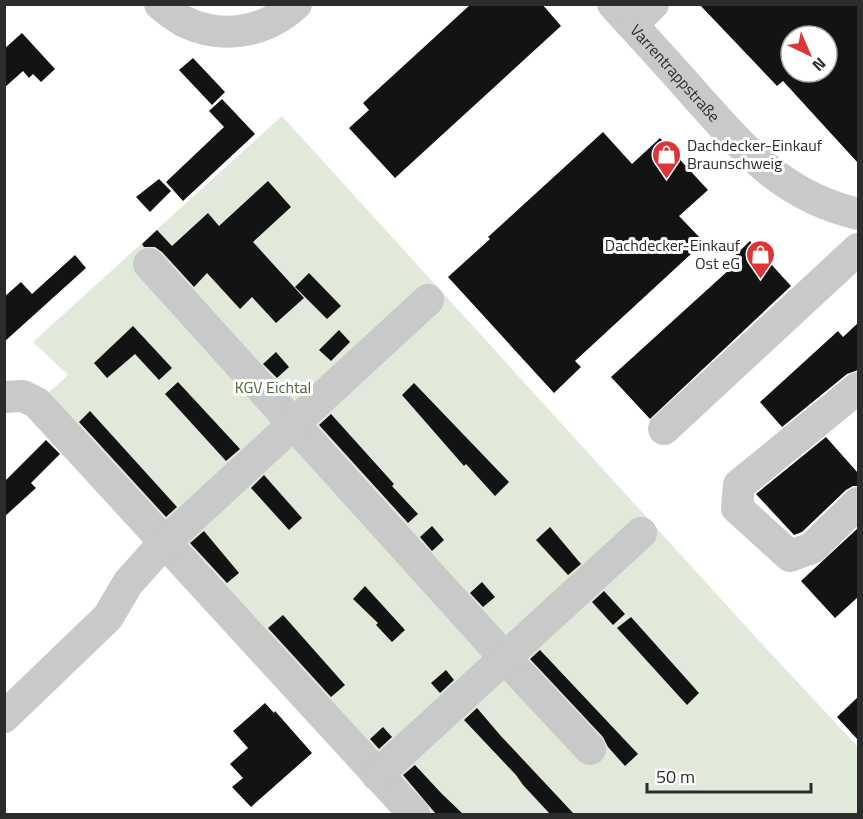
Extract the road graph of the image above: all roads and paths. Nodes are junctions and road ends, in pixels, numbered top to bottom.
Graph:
1 (160, 4) edge
2 (296, 4) edge
3 (632, 11) edge
4 (858, 214) edge
5 (858, 249) edge
6 (149, 264) dead end
7 (428, 300) dead end
8 (858, 388) edge
9 (14, 397) edge
10 (293, 424) junction
11 (664, 429) dead end
12 (858, 503) edge
13 (641, 533) dead end
14 (165, 543) junction
15 (505, 658) junction
16 (4, 717) edge
17 (590, 749) dead end
18 (378, 775) junction
19 (414, 814) edge

1 - 2 street
3 - 4 street, Varrentrappstraße
5 - 11 street
6 - 10 street
7 - 10 street
8 - 12 street
9 - 14 street
10 - 14 street
10 - 15 street
13 - 15 street
14 - 16 street
14 - 18 street
15 - 17 street
15 - 18 street
18 - 19 street

